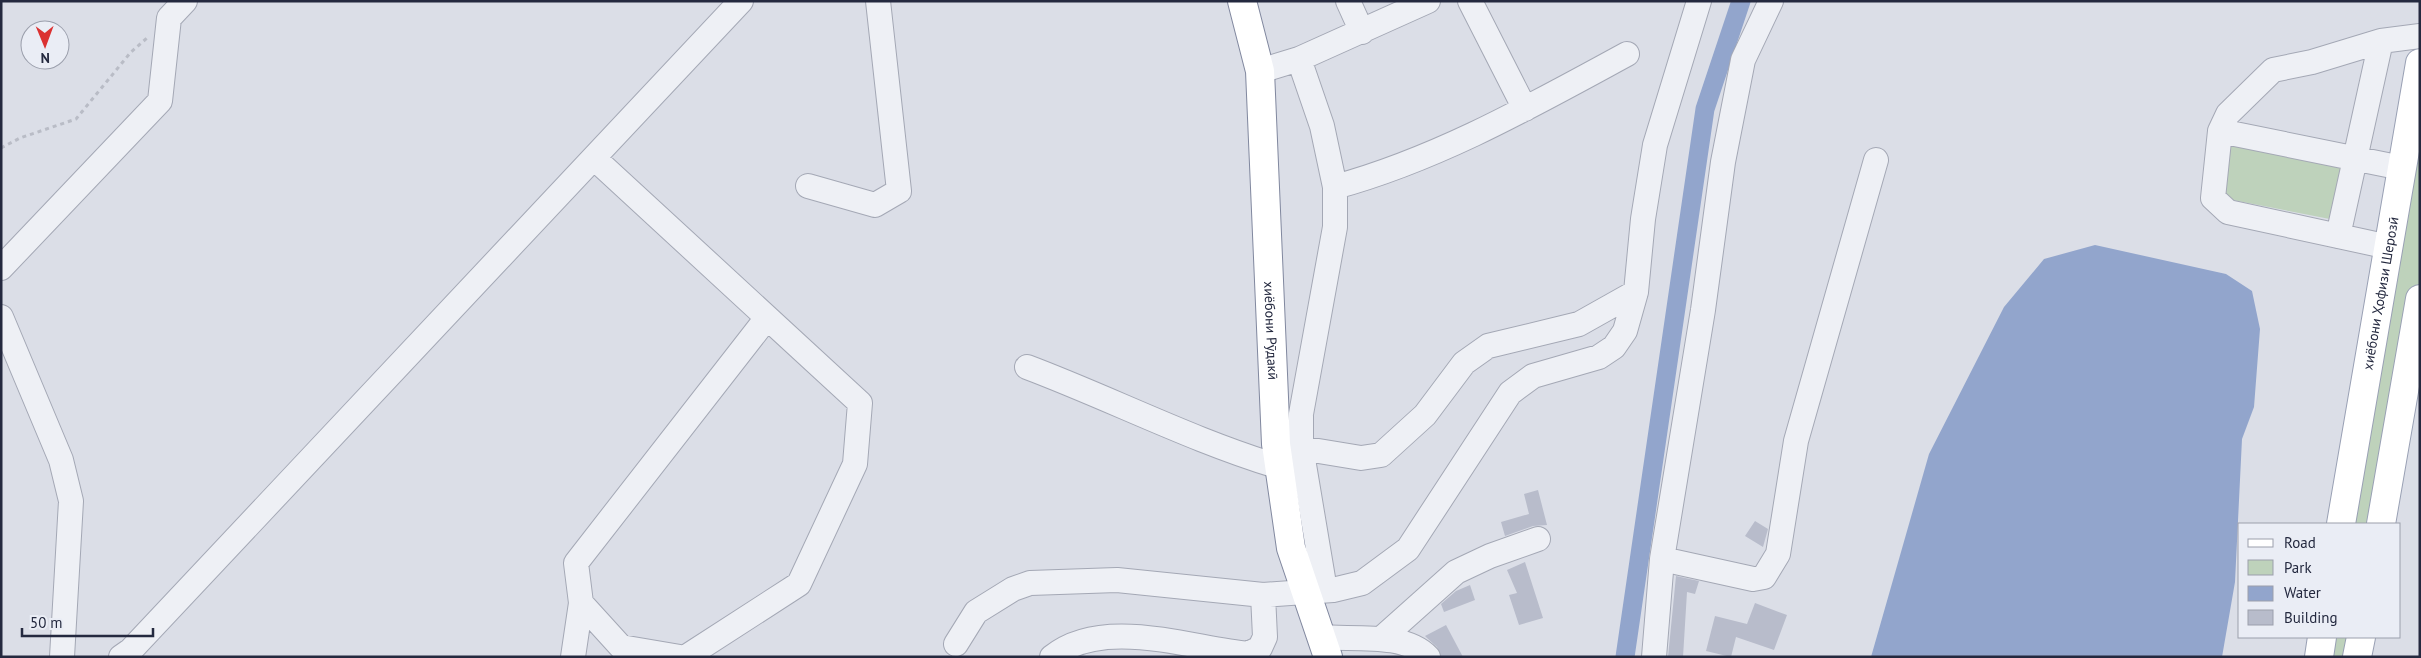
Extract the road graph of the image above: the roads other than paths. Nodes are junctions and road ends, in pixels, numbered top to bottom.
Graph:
1 (878, 1) edge
2 (1242, 1) edge
3 (1348, 1) edge
4 (1428, 1) edge
5 (1470, 1) edge
6 (1699, 1) edge
7 (1771, 1) edge
8 (728, 6) edge
9 (177, 10) edge
10 (1362, 32) junction
11 (2420, 36) edge
12 (2381, 41) junction
13 (1627, 54) dead end
14 (1299, 59) junction
15 (2420, 63) edge
16 (1260, 71) junction
17 (1525, 109) junction
18 (2220, 131) junction
19 (594, 158) junction
20 (2356, 158) junction
21 (1876, 160) dead end
22 (2402, 168) junction
23 (808, 186) dead end
24 (1335, 187) junction
25 (2338, 236) junction
26 (2388, 247) junction
27 (1, 268) edge
28 (1636, 292) junction
29 (2420, 299) edge
30 (1, 317) edge
31 (766, 319) junction
32 (1027, 367) dead end
33 (1286, 453) junction
34 (2341, 523) edge
35 (2381, 523) edge
36 (1538, 539) dead end
37 (1662, 559) junction
38 (1315, 591) junction
39 (1263, 595) junction
40 (581, 603) junction
41 (2322, 638) edge
42 (2361, 638) edge
43 (1381, 639) junction
44 (956, 644) dead end
45 (1324, 647) edge
46 (1093, 648) edge
47 (62, 657) edge
48 (121, 657) edge
49 (573, 657) edge
50 (680, 657) edge
51 (686, 657) edge
52 (1052, 657) edge
53 (1428, 657) edge
54 (1654, 657) edge
55 (2318, 657) edge
56 (2357, 657) edge

1 - 23 street
2 - 16 main road, хиёбони Рӯдакӣ
3 - 10 street
4 - 10 street
5 - 17 street
6 - 28 street
7 - 37 street
8 - 19 street
9 - 27 street
10 - 14 street
11 - 12 street
12 - 18 street
12 - 20 street
13 - 17 street
14 - 16 street
14 - 24 street
15 - 22 main road, хиёбони Ҳофизи Шерозӣ
16 - 33 main road, хиёбони Рӯдакӣ
17 - 24 street
18 - 20 street
18 - 25 street
19 - 31 street
19 - 48 street
20 - 22 street
20 - 25 street
21 - 37 street
22 - 26 main road, хиёбони Ҳофизи Шерозӣ
24 - 33 street
25 - 26 street
26 - 34 main road, хиёбони Ҳофизи Шерозӣ
28 - 33 street
28 - 38 street
29 - 35 main road
30 - 47 street
31 - 40 street
31 - 51 street
32 - 33 street
33 - 38 main road, хиёбони Рӯдакӣ
36 - 43 street
37 - 54 street
38 - 39 street
38 - 45 main road, хиёбони Рӯдакӣ
39 - 44 street
39 - 46 street
40 - 49 street
40 - 50 street
41 - 55 main road
42 - 56 main road
43 - 45 street
43 - 53 street
46 - 52 street

